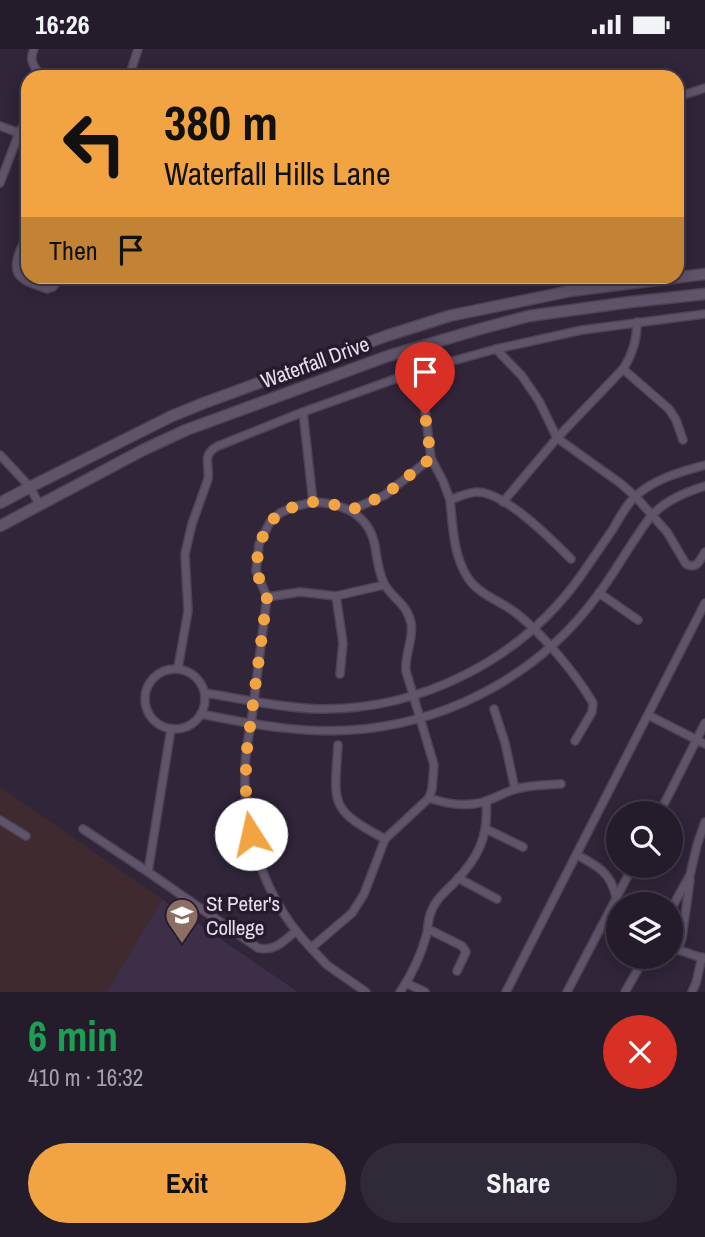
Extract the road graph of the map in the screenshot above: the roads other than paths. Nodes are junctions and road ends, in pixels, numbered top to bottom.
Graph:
1 (34, 49) edge
2 (138, 49) edge
3 (37, 70) edge
4 (130, 70) edge
5 (705, 88) edge
6 (684, 95) edge
7 (0, 126) edge
8 (21, 129) edge
9 (19, 133) junction
10 (0, 183) edge
11 (21, 250) edge
12 (705, 274) edge
13 (21, 277) edge
14 (684, 277) edge
15 (34, 284) edge
16 (54, 284) edge
17 (626, 284) edge
18 (705, 294) edge
19 (705, 314) edge
20 (637, 322) junction
21 (496, 349) junction
22 (623, 369) junction
23 (420, 370) junction
24 (303, 412) junction
25 (557, 438) junction
26 (683, 440) dead end
27 (0, 455) edge
28 (431, 458) junction
29 (705, 465) edge
30 (705, 486) edge
31 (30, 487) junction
32 (635, 496) junction
33 (450, 500) junction
34 (313, 502) junction
35 (503, 502) junction
36 (0, 503) edge
37 (38, 504) junction
38 (351, 510) junction
39 (652, 515) junction
40 (0, 526) edge
41 (705, 552) edge
42 (571, 559) dead end
43 (384, 585) junction
44 (599, 593) junction
45 (336, 596) junction
46 (267, 597) junction
47 (705, 603) edge
48 (638, 620) dead end
49 (534, 628) junction
50 (550, 647) junction
51 (178, 668) junction
52 (340, 674) dead end
53 (205, 693) junction
54 (412, 695) junction
55 (253, 700) junction
56 (494, 709) dead end
57 (201, 714) junction
58 (648, 715) junction
59 (419, 719) junction
60 (705, 723) edge
61 (251, 724) junction
62 (171, 729) junction
63 (696, 740) junction
64 (575, 741) dead end
65 (705, 744) edge
66 (338, 745) dead end
67 (561, 784) dead end
68 (515, 789) junction
69 (429, 799) junction
70 (486, 801) junction
71 (666, 801) edge
72 (0, 820) edge
73 (705, 822) edge
74 (83, 829) dead end
75 (486, 829) junction
76 (26, 836) dead end
77 (385, 839) junction
78 (523, 847) dead end
79 (577, 855) junction
80 (148, 872) junction
81 (690, 875) junction
82 (458, 879) junction
83 (615, 892) edge
84 (681, 892) edge
85 (496, 899) dead end
86 (606, 922) edge
87 (428, 929) junction
88 (683, 930) edge
89 (296, 931) junction
90 (311, 948) junction
91 (683, 952) edge
92 (704, 958) edge
93 (638, 969) edge
94 (457, 971) dead end
95 (406, 983) junction
96 (366, 992) edge
97 (400, 992) edge
98 (425, 992) edge
99 (506, 992) edge
100 (567, 992) edge
101 (625, 992) edge
102 (692, 992) edge

1 - 3 street
2 - 4 street
5 - 6 street
7 - 9 street
8 - 9 street
9 - 10 street
11 - 13 street
12 - 14 main road, Waterfall Drive
15 - 16 street
17 - 31 main road, Waterfall Drive
18 - 37 main road, Waterfall Drive
19 - 20 street
20 - 21 street
20 - 22 street
21 - 23 street
21 - 25 street
22 - 25 street
22 - 26 street
23 - 24 street
23 - 28 street
24 - 34 street
24 - 51 street
25 - 32 street
25 - 35 street
27 - 31 street
28 - 33 street
28 - 38 street
29 - 32 street
30 - 39 street
31 - 36 main road, Waterfall Drive
31 - 37 street
32 - 39 street
32 - 49 street
33 - 35 street
33 - 49 street
34 - 38 street
34 - 46 street
35 - 42 street
37 - 40 main road, Waterfall Drive
38 - 43 street
39 - 41 street
39 - 44 street
43 - 45 street
43 - 54 street
44 - 48 street
44 - 50 street
45 - 46 street
45 - 52 street
46 - 55 street
47 - 58 street
49 - 50 street
49 - 54 street
50 - 59 street
50 - 64 street
51 - 53 street
51 - 62 street
53 - 55 street
53 - 57 street
54 - 55 street
54 - 59 street
55 - 61 street
56 - 68 street
57 - 61 street
57 - 62 street
58 - 63 street
58 - 79 street
59 - 61 street
59 - 69 street
60 - 63 street
61 - 89 street
62 - 80 street
63 - 65 street
63 - 71 street
66 - 77 street
67 - 68 street
68 - 70 street
69 - 70 street
69 - 77 street
70 - 75 street
72 - 76 street
73 - 81 street
74 - 80 street
75 - 78 street
75 - 82 street
77 - 90 street
79 - 83 street
79 - 99 street
80 - 89 street
81 - 84 street
81 - 88 street
82 - 85 street
82 - 87 street
86 - 100 street
87 - 94 street
87 - 95 street
89 - 90 street
90 - 96 street
91 - 92 street
92 - 102 street
93 - 101 street
95 - 97 street
95 - 98 street

